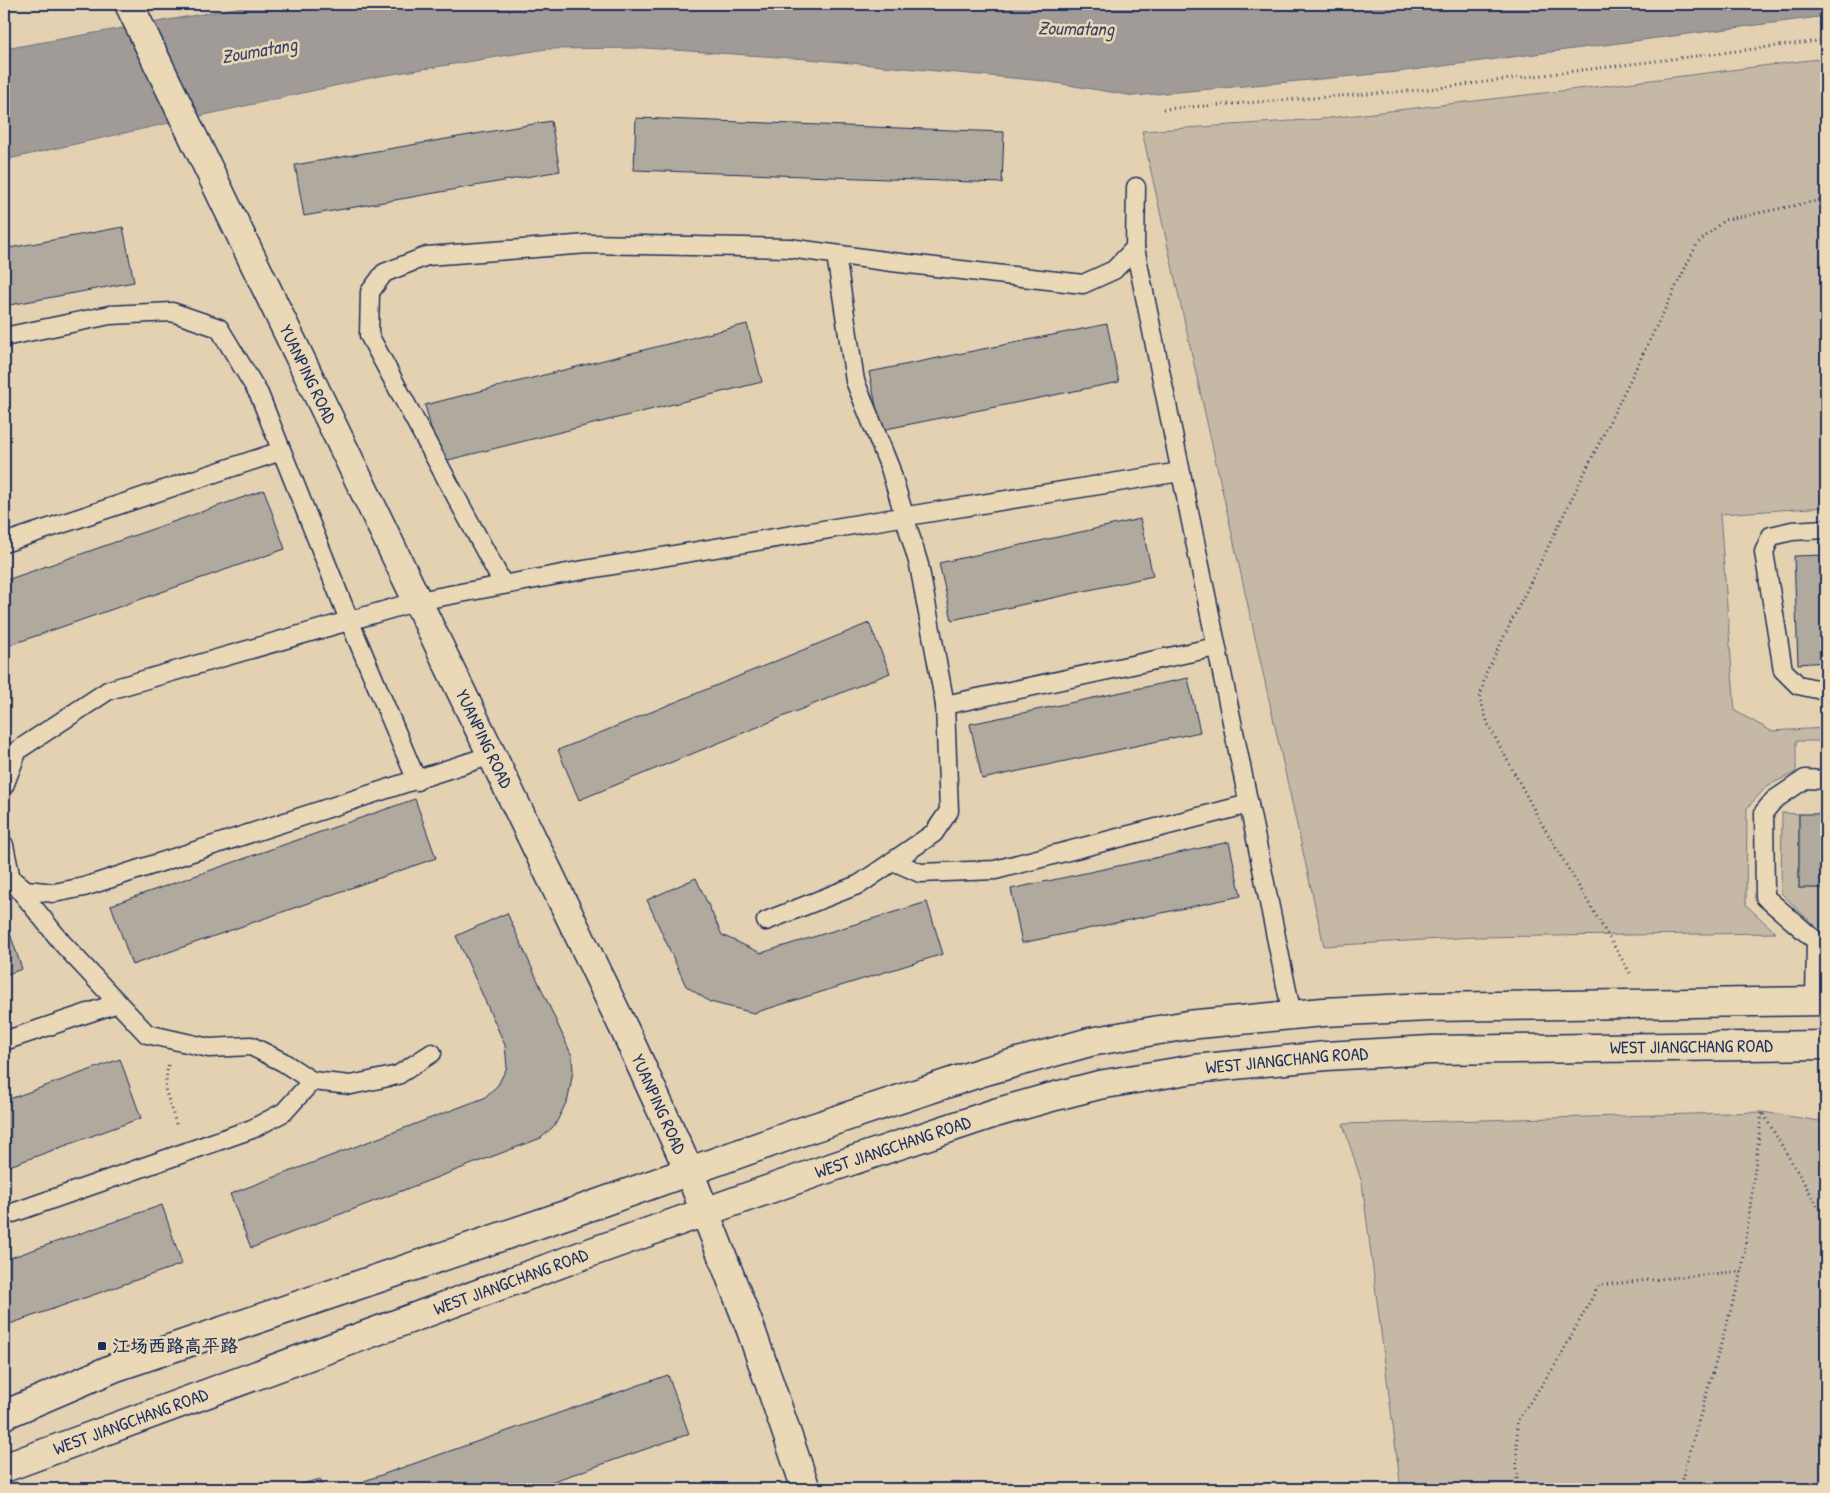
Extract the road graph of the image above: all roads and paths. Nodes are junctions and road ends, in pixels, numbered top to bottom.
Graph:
1 (129, 4) edge
2 (1826, 40) edge
3 (1163, 109) dead end
4 (1136, 187) dead end
5 (1826, 199) edge
6 (1135, 248) junction
7 (836, 255) junction
8 (4, 337) edge
9 (282, 450) junction
10 (1180, 472) junction
11 (904, 516) junction
12 (1826, 529) edge
13 (4, 543) edge
14 (503, 584) junction
15 (418, 600) junction
16 (349, 620) junction
17 (1216, 646) junction
18 (1826, 691) edge
19 (945, 705) junction
20 (492, 755) junction
21 (1826, 780) edge
22 (417, 781) junction
23 (4, 786) edge
24 (1249, 804) junction
25 (4, 845) edge
26 (893, 861) junction
27 (8, 874) edge
28 (766, 921) dead end
29 (1821, 941) edge
30 (1821, 1001) edge
31 (118, 1003) junction
32 (1648, 1003) junction
33 (1292, 1015) junction
34 (171, 1040) junction
35 (4, 1041) edge
36 (1826, 1045) edge
37 (432, 1053) dead end
38 (312, 1081) junction
39 (187, 1152) junction
40 (689, 1171) junction
41 (704, 1212) junction
42 (4, 1216) edge
43 (1826, 1220) edge
44 (1742, 1271) junction
45 (4, 1415) edge
46 (4, 1468) edge
47 (806, 1489) edge
48 (1518, 1489) edge
49 (1679, 1489) edge

1 - 15 main road, YUANPING ROAD
2 - 3 path
4 - 6 lane
5 - 32 path
6 - 7 lane
6 - 10 lane
7 - 11 lane
7 - 14 lane
8 - 9 lane
9 - 13 lane
9 - 16 lane
10 - 11 lane
10 - 17 lane
11 - 14 lane
11 - 19 lane
12 - 18 lane
14 - 15 lane
15 - 16 lane
15 - 20 main road, YUANPING ROAD
16 - 22 lane
16 - 23 lane
17 - 19 lane
17 - 24 lane
19 - 26 lane
20 - 22 lane
20 - 40 main road, YUANPING ROAD
21 - 29 lane
22 - 27 lane
24 - 26 lane
24 - 33 lane
25 - 27 lane
26 - 28 lane
27 - 31 lane
29 - 30 lane
30 - 32 main road
31 - 34 lane
31 - 35 lane
32 - 33 main road
33 - 40 main road
34 - 38 lane
34 - 39 path
36 - 41 main road, WEST JIANGCHANG ROAD
37 - 38 lane
38 - 39 lane
39 - 42 lane
40 - 41 main road, YUANPING ROAD
40 - 45 main road
41 - 46 main road, WEST JIANGCHANG ROAD
41 - 47 main road, YUANPING ROAD
43 - 44 path
44 - 48 path
44 - 49 path

